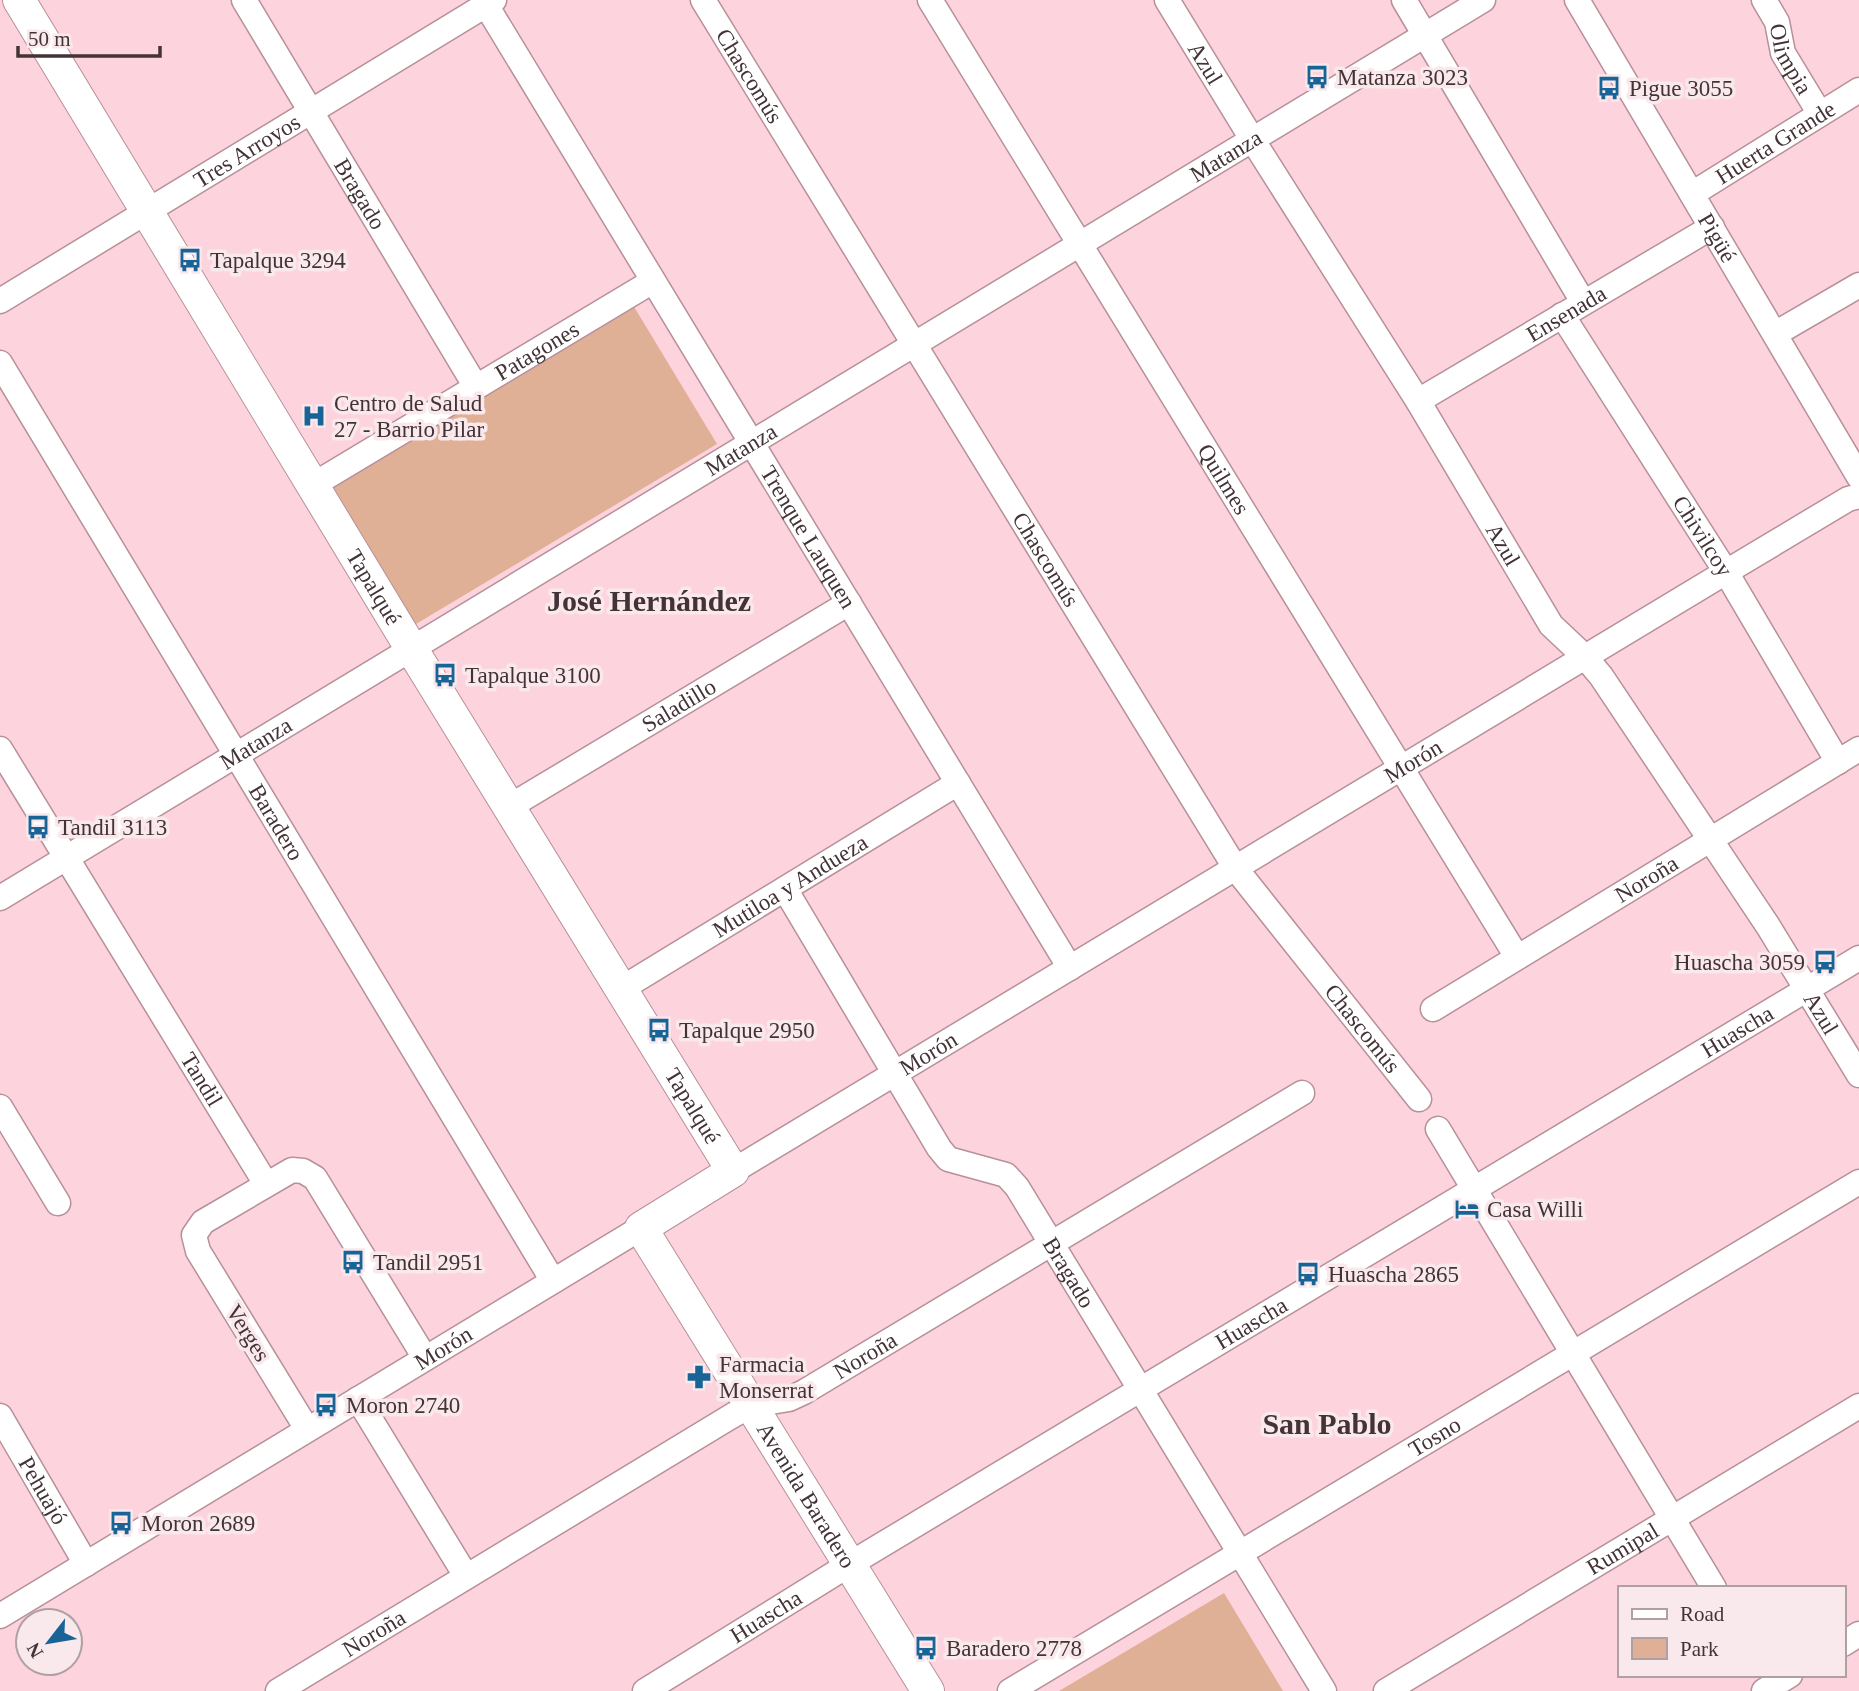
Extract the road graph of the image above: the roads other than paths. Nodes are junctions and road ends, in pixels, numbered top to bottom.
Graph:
1 (19, 0) edge
2 (244, 0) edge
3 (703, 0) edge
4 (929, 0) edge
5 (1167, 0) edge
6 (1404, 0) edge
7 (1483, 0) edge
8 (1577, 0) edge
9 (1764, 0) edge
10 (488, 2) edge
11 (1425, 34) junction
12 (1859, 90) edge
13 (312, 111) junction
14 (1820, 114) junction
15 (1252, 139) junction
16 (1692, 194) junction
17 (147, 212) junction
18 (1712, 227) junction
19 (1078, 244) junction
20 (653, 281) junction
21 (1859, 285) edge
22 (0, 301) edge
23 (1573, 308) junction
24 (1775, 334) junction
25 (914, 343) junction
26 (0, 363) edge
27 (475, 387) junction
28 (1418, 401) junction
29 (751, 441) junction
30 (1859, 477) edge
31 (313, 485) junction
32 (1859, 496) edge
33 (1726, 572) junction
34 (849, 603) junction
35 (411, 648) junction
36 (1585, 657) junction
37 (0, 749) edge
38 (235, 754) junction
39 (1849, 755) edge
40 (1399, 768) junction
41 (958, 783) junction
42 (509, 807) junction
43 (1709, 840) junction
44 (66, 858) junction
45 (1236, 869) junction
46 (785, 889) junction
47 (0, 898) edge
48 (1517, 957) junction
49 (1859, 958) edge
50 (1070, 968) junction
51 (621, 989) junction
52 (1807, 989) junction
53 (1433, 1009) dead end
54 (894, 1075) junction
55 (1859, 1075) edge
56 (1302, 1093) dead end
57 (1419, 1099) dead end
58 (0, 1107) edge
59 (1438, 1129) dead end
60 (733, 1171) junction
61 (1859, 1182) edge
62 (267, 1184) junction
63 (1474, 1189) junction
64 (58, 1203) dead end
65 (641, 1228) junction
66 (1052, 1243) junction
67 (553, 1281) junction
68 (1573, 1353) junction
69 (425, 1358) junction
70 (1141, 1390) junction
71 (358, 1399) junction
72 (751, 1405) junction
73 (1859, 1406) edge
74 (0, 1416) edge
75 (307, 1429) junction
76 (1672, 1518) junction
77 (1240, 1553) junction
78 (86, 1564) junction
79 (849, 1564) junction
80 (466, 1576) junction
81 (1713, 1586) edge
82 (0, 1616) edge
83 (279, 1691) edge
84 (645, 1691) edge
85 (928, 1691) edge
86 (1010, 1691) edge
87 (1324, 1691) edge
88 (1386, 1691) edge

1 - 17 main road, Tapalqué
2 - 13 street, Bragado
3 - 25 street, Chascomús
4 - 19 street, Quilmes
5 - 15 street, Azul
6 - 11 street, Chivilcoy
7 - 11 street, Matanza
8 - 16 street, Pigüé
9 - 14 street, Olimpia
10 - 13 street, Tres Arroyos
10 - 20 street, Trenque Lauquen
11 - 15 street, Matanza
11 - 23 street, Chivilcoy
12 - 14 street, Huerta Grande
13 - 17 street, Tres Arroyos
13 - 27 street, Bragado
14 - 16 street, Huerta Grande
15 - 19 street, Matanza
15 - 28 street, Azul
16 - 18 street, Pigüé
17 - 22 street, Tres Arroyos
17 - 31 main road, Tapalqué
18 - 23 street, Ensenada
18 - 24 street, Pigüé
19 - 25 street, Matanza
19 - 40 street, Quilmes
20 - 27 street, Patagones
20 - 29 street, Trenque Lauquen
21 - 24 street
23 - 28 street, Ensenada
23 - 33 street, Chivilcoy
24 - 30 street, Pigüé
25 - 29 street, Matanza
25 - 45 street, Chascomús
26 - 38 street, Baradero
27 - 31 street, Patagones
28 - 36 street, Azul
29 - 34 street, Trenque Lauquen
29 - 35 street, Matanza
31 - 35 main road, Tapalqué
32 - 33 street, Morón
33 - 36 street, Morón
33 - 39 street, Chivilcoy
34 - 41 street, Trenque Lauquen
34 - 42 street, Saladillo
35 - 38 street, Matanza
35 - 42 main road, Tapalqué
36 - 40 street, Morón
36 - 43 street, Azul
37 - 44 street, Tandil
38 - 44 street, Matanza
38 - 67 street, Baradero
39 - 43 street, Noroña
40 - 45 street, Morón
40 - 48 street, Quilmes
41 - 46 street, Mutiloa y Andueza
41 - 50 street, Trenque Lauquen
42 - 51 main road, Tapalqué
43 - 48 street, Noroña
43 - 52 street, Azul
44 - 47 street, Matanza
44 - 62 street, Tandil
45 - 50 street, Morón
45 - 57 street, Chascomús
46 - 51 street, Mutiloa y Andueza
46 - 54 street, Bragado
48 - 53 street, Noroña
49 - 52 street, Huascha
50 - 54 street, Morón
51 - 60 main road, Tapalqué
52 - 55 street, Azul
52 - 63 street, Huascha
54 - 60 street, Morón
54 - 66 street, Bragado
56 - 66 street, Noroña
58 - 64 street
59 - 63 street
60 - 65 main road, Morón
61 - 68 street, Tosno
62 - 69 street
62 - 75 street, Verges
63 - 68 street
63 - 70 street, Huascha
65 - 67 street, Morón
65 - 72 main road, Avenida Baradero
66 - 70 street, Bragado
66 - 72 street, Noroña
67 - 69 street, Morón
68 - 76 street
68 - 77 street, Tosno
69 - 71 street, Morón
70 - 77 street, Bragado
70 - 79 street, Huascha
71 - 75 street, Morón
71 - 80 street
72 - 79 main road, Avenida Baradero
72 - 80 street, Noroña
73 - 76 street, Rumipal
74 - 78 street, Pehuajó
75 - 78 street, Morón
76 - 81 street
76 - 88 street, Rumipal
77 - 86 street, Tosno
77 - 87 street, Bragado
78 - 82 street, Morón
79 - 84 street, Huascha
79 - 85 main road, Avenida Baradero
80 - 83 street, Noroña

